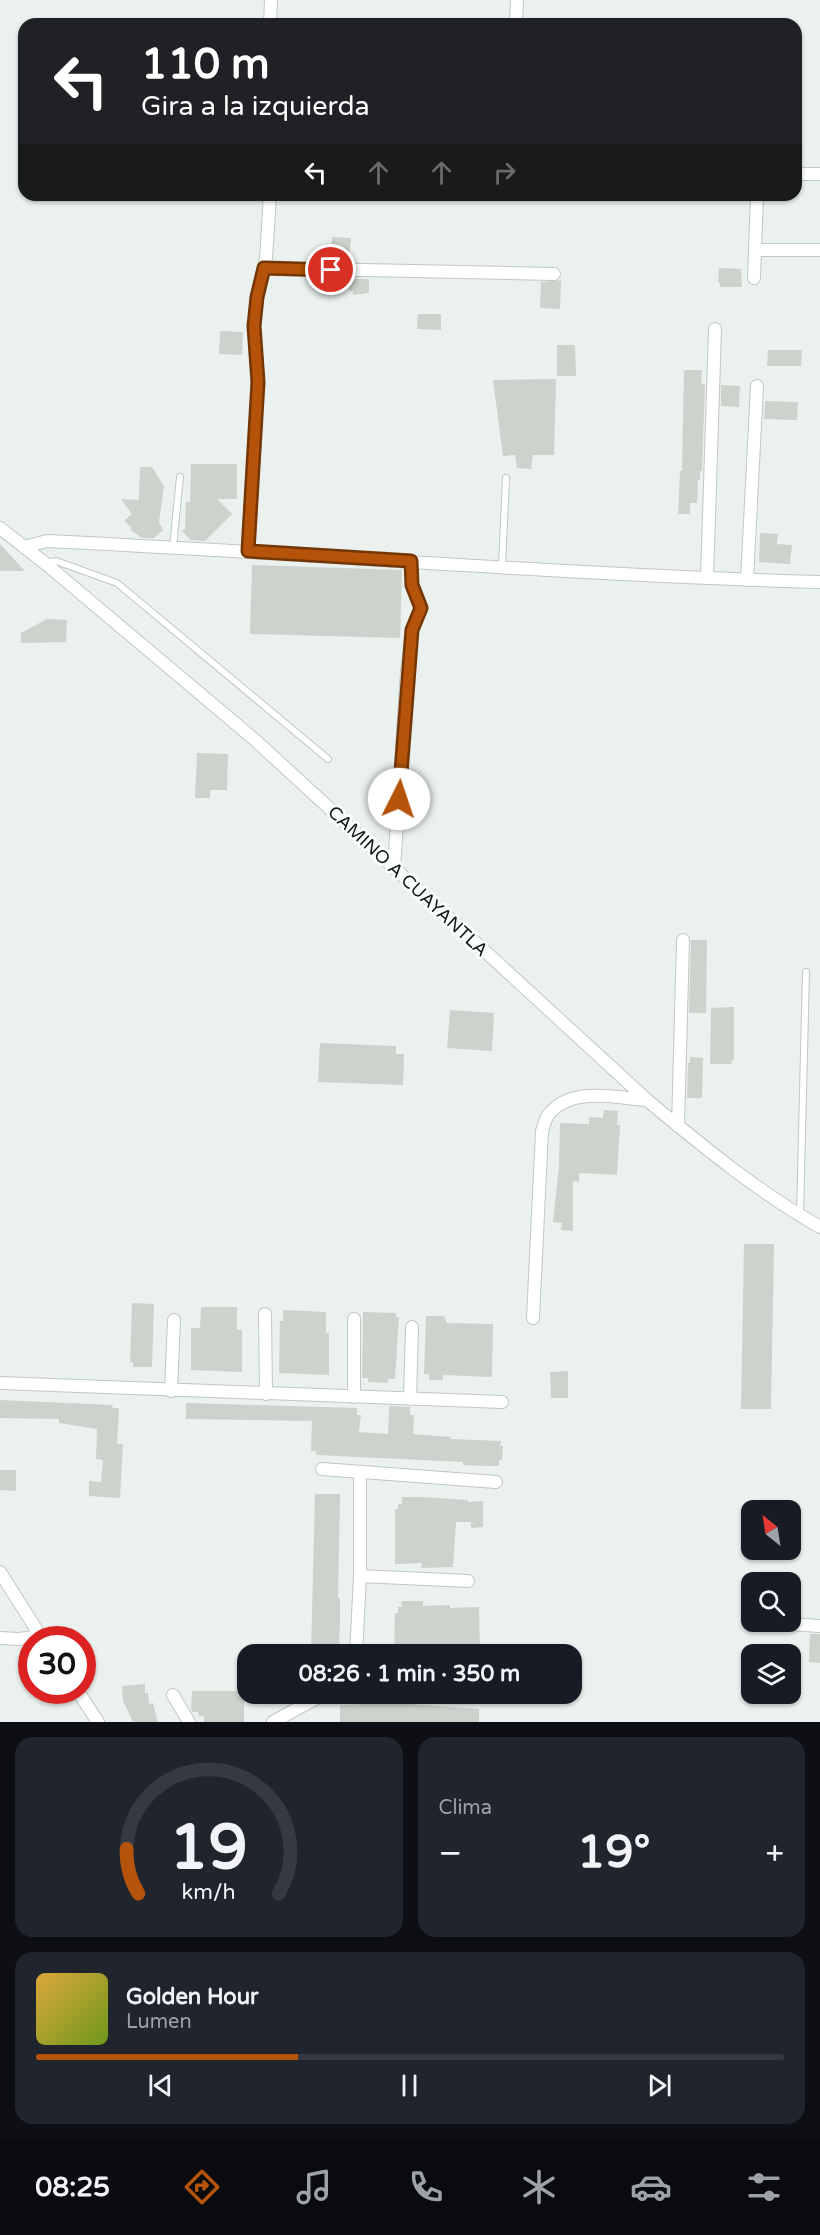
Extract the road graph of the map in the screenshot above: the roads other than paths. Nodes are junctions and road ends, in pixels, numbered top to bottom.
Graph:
1 (271, 0) edge
2 (518, 0) edge
3 (270, 18) edge
4 (516, 18) edge
5 (802, 174) edge
6 (820, 174) edge
7 (270, 201) edge
8 (757, 201) edge
9 (755, 250) junction
10 (820, 250) edge
11 (264, 268) junction
12 (554, 274) dead end
13 (754, 278) dead end
14 (715, 329) dead end
15 (757, 386) dead end
16 (180, 477) dead end
17 (506, 478) dead end
18 (1, 530) edge
19 (174, 547) junction
20 (24, 548) junction
21 (248, 551) junction
22 (411, 561) junction
23 (46, 564) junction
24 (502, 566) junction
25 (706, 578) junction
26 (747, 580) junction
27 (820, 582) edge
28 (328, 759) dead end
29 (394, 868) junction
30 (683, 940) dead end
31 (806, 972) dead end
32 (647, 1100) junction
33 (678, 1126) junction
34 (800, 1216) junction
35 (820, 1227) edge
36 (265, 1314) dead end
37 (534, 1318) dead end
38 (354, 1319) dead end
39 (174, 1320) dead end
40 (412, 1327) dead end
41 (0, 1383) edge
42 (171, 1391) junction
43 (266, 1394) junction
44 (354, 1397) junction
45 (410, 1399) junction
46 (502, 1402) dead end
47 (322, 1469) dead end
48 (360, 1472) junction
49 (496, 1482) dead end
50 (0, 1572) edge
51 (360, 1576) junction
52 (468, 1581) dead end
53 (801, 1625) edge
54 (34, 1626) edge
55 (820, 1626) edge
56 (0, 1638) edge
57 (18, 1639) edge
58 (357, 1644) edge
59 (173, 1695) dead end
60 (86, 1704) edge
61 (306, 1704) edge
62 (98, 1722) edge
63 (189, 1722) edge
64 (273, 1722) edge

1 - 3 street
2 - 4 street
5 - 6 street
7 - 11 street
8 - 9 street
9 - 10 street
9 - 13 street
11 - 12 street
11 - 21 street
14 - 25 street
15 - 26 street
16 - 19 lane
17 - 24 lane
18 - 20 street, CAMINO A CUAYANTLA
19 - 20 street
19 - 21 street
20 - 23 street, CAMINO A CUAYANTLA
21 - 22 street
22 - 24 street
22 - 29 street
23 - 28 lane
23 - 29 street, CAMINO A CUAYANTLA
24 - 25 street
25 - 26 street
26 - 27 street
29 - 32 street, CAMINO A CUAYANTLA
30 - 33 street
31 - 34 lane
32 - 33 street, CAMINO A CUAYANTLA
32 - 37 street
33 - 34 street, CAMINO A CUAYANTLA
34 - 35 street, CAMINO A CUAYANTLA
36 - 43 street
38 - 44 street
39 - 42 street
40 - 45 street
41 - 42 street
42 - 43 street
43 - 44 street
44 - 45 street
45 - 46 street
47 - 48 street
48 - 49 street
48 - 51 street
50 - 54 street
51 - 52 street
51 - 58 street
53 - 55 street
56 - 57 street
59 - 63 street
60 - 62 street
61 - 64 street

